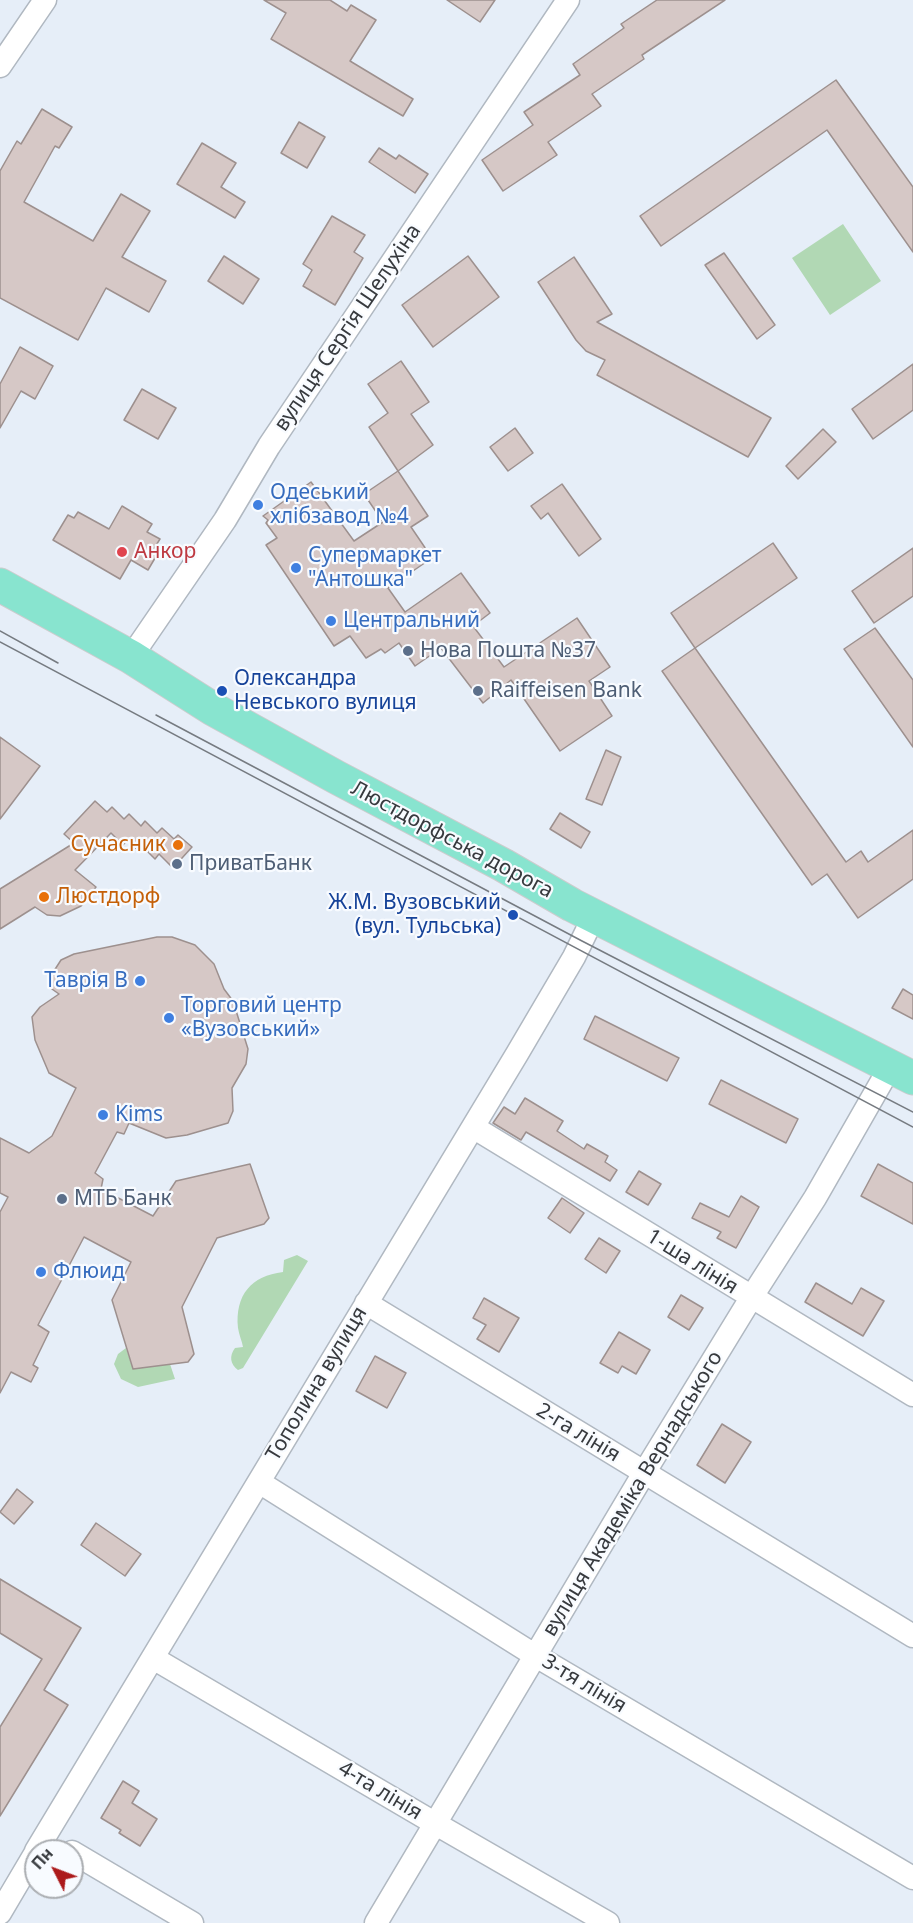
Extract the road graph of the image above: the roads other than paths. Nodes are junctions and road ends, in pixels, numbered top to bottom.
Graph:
1 (45, 0) edge
2 (568, 0) edge
3 (0, 66) edge
4 (0, 585) edge
5 (131, 657) junction
6 (594, 916) junction
7 (902, 1072) edge
8 (473, 1127) junction
9 (751, 1298) junction
10 (366, 1303) junction
11 (913, 1395) edge
12 (644, 1473) junction
13 (259, 1482) junction
14 (913, 1636) edge
15 (536, 1656) junction
16 (153, 1658) junction
17 (436, 1824) junction
18 (43, 1839) edge
19 (84, 1859) edge
20 (24, 1872) edge
21 (913, 1878) edge
22 (0, 1913) edge
23 (192, 1923) edge
24 (376, 1923) edge
25 (608, 1923) edge

1 - 3 street
2 - 5 street, вулиця Сергія Шелухіна
4 - 5 main road, Люстдорфська дорога
5 - 6 main road, Люстдорфська дорога
6 - 7 main road, Люстдорфська дорога
6 - 8 street, Тополина вулиця
7 - 9 street, вулиця Академіка Вернадського
8 - 9 street, 1-ша лінія
8 - 10 street, Тополина вулиця
9 - 11 street, 1-ша лінія
9 - 12 street, вулиця Академіка Вернадського
10 - 12 street, 2-га лінія
10 - 13 street, Тополина вулиця
12 - 14 street, 2-га лінія
12 - 15 street, вулиця Академіка Вернадського
13 - 15 street, 3-тя лінія
13 - 16 street, Тополина вулиця
15 - 17 street, вулиця Академіка Вернадського
15 - 21 street, 3-тя лінія
16 - 17 street, 4-та лінія
16 - 18 street, Тополина вулиця
17 - 24 street, вулиця Академіка Вернадського
17 - 25 street, 4-та лінія
19 - 23 street
20 - 22 street, Тополина вулиця

